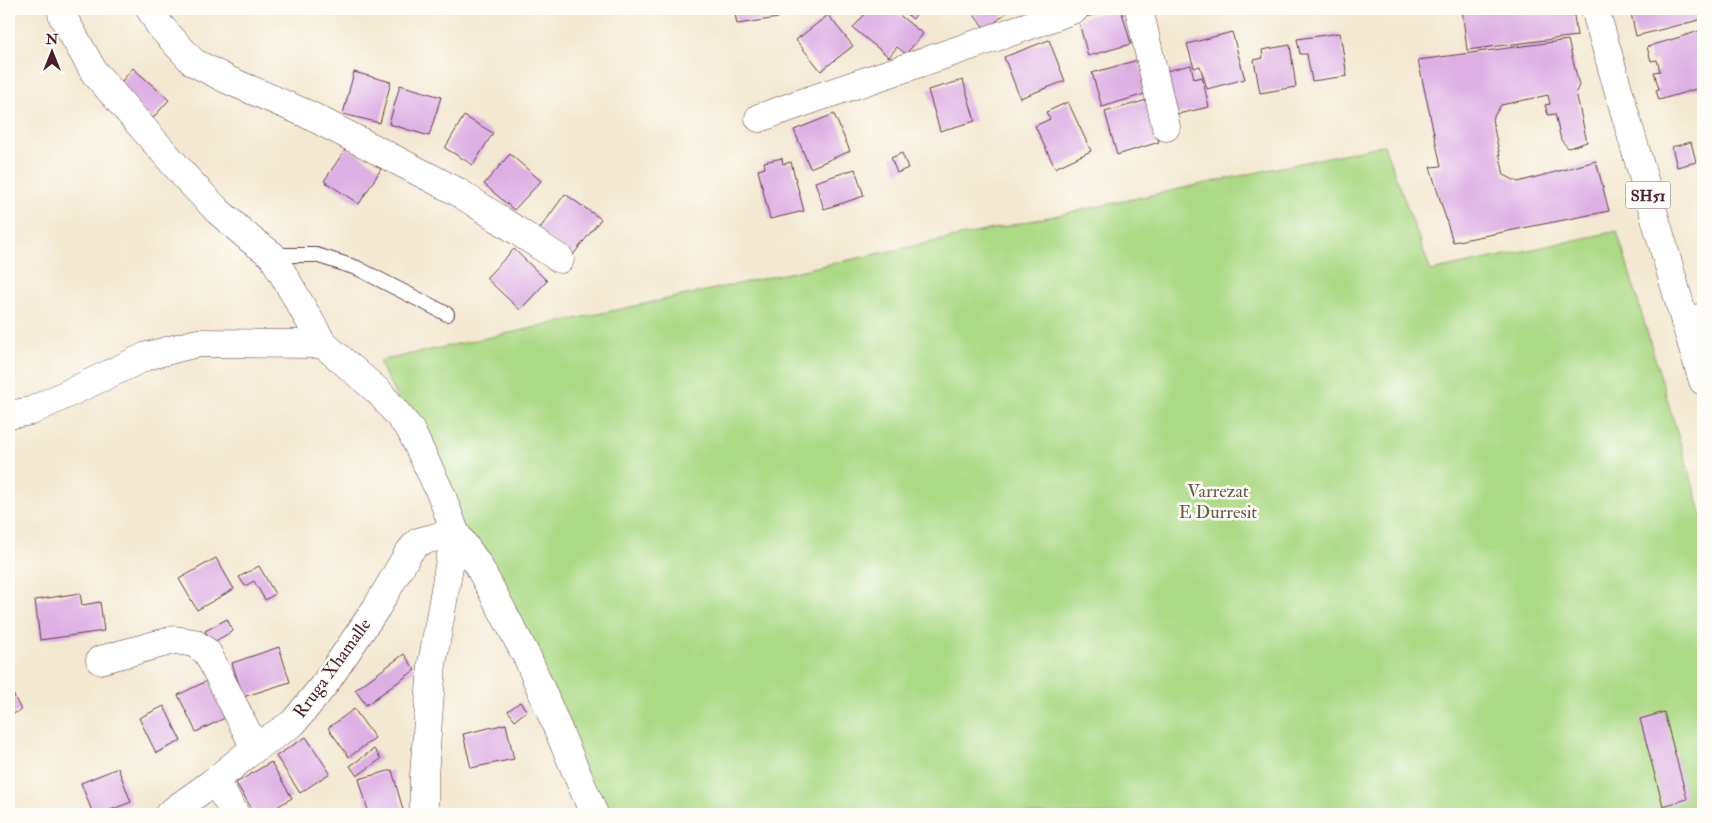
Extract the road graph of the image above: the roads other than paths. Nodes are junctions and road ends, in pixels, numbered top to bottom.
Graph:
1 (61, 9) edge
2 (150, 9) edge
3 (1075, 9) edge
4 (1139, 9) edge
5 (1595, 9) edge
6 (759, 118) dead end
7 (1166, 127) dead end
8 (272, 255) junction
9 (560, 259) dead end
10 (447, 314) dead end
11 (1694, 320) edge
12 (323, 344) junction
13 (1703, 381) edge
14 (9, 416) edge
15 (455, 532) junction
16 (100, 660) dead end
17 (255, 748) junction
18 (213, 782) junction
19 (169, 814) edge
20 (235, 814) edge
21 (424, 814) edge
22 (594, 814) edge

1 - 8 street
2 - 9 street
3 - 6 street
4 - 7 street
5 - 11 street, SH51
8 - 10 lane
8 - 12 street
11 - 13 street, SH51
12 - 14 street
12 - 15 street
15 - 17 street, Rruga Xhamalle
15 - 21 street
15 - 22 street
16 - 17 street
17 - 18 street, Rruga Xhamalle
18 - 19 street, Rruga Xhamalle
18 - 20 street

